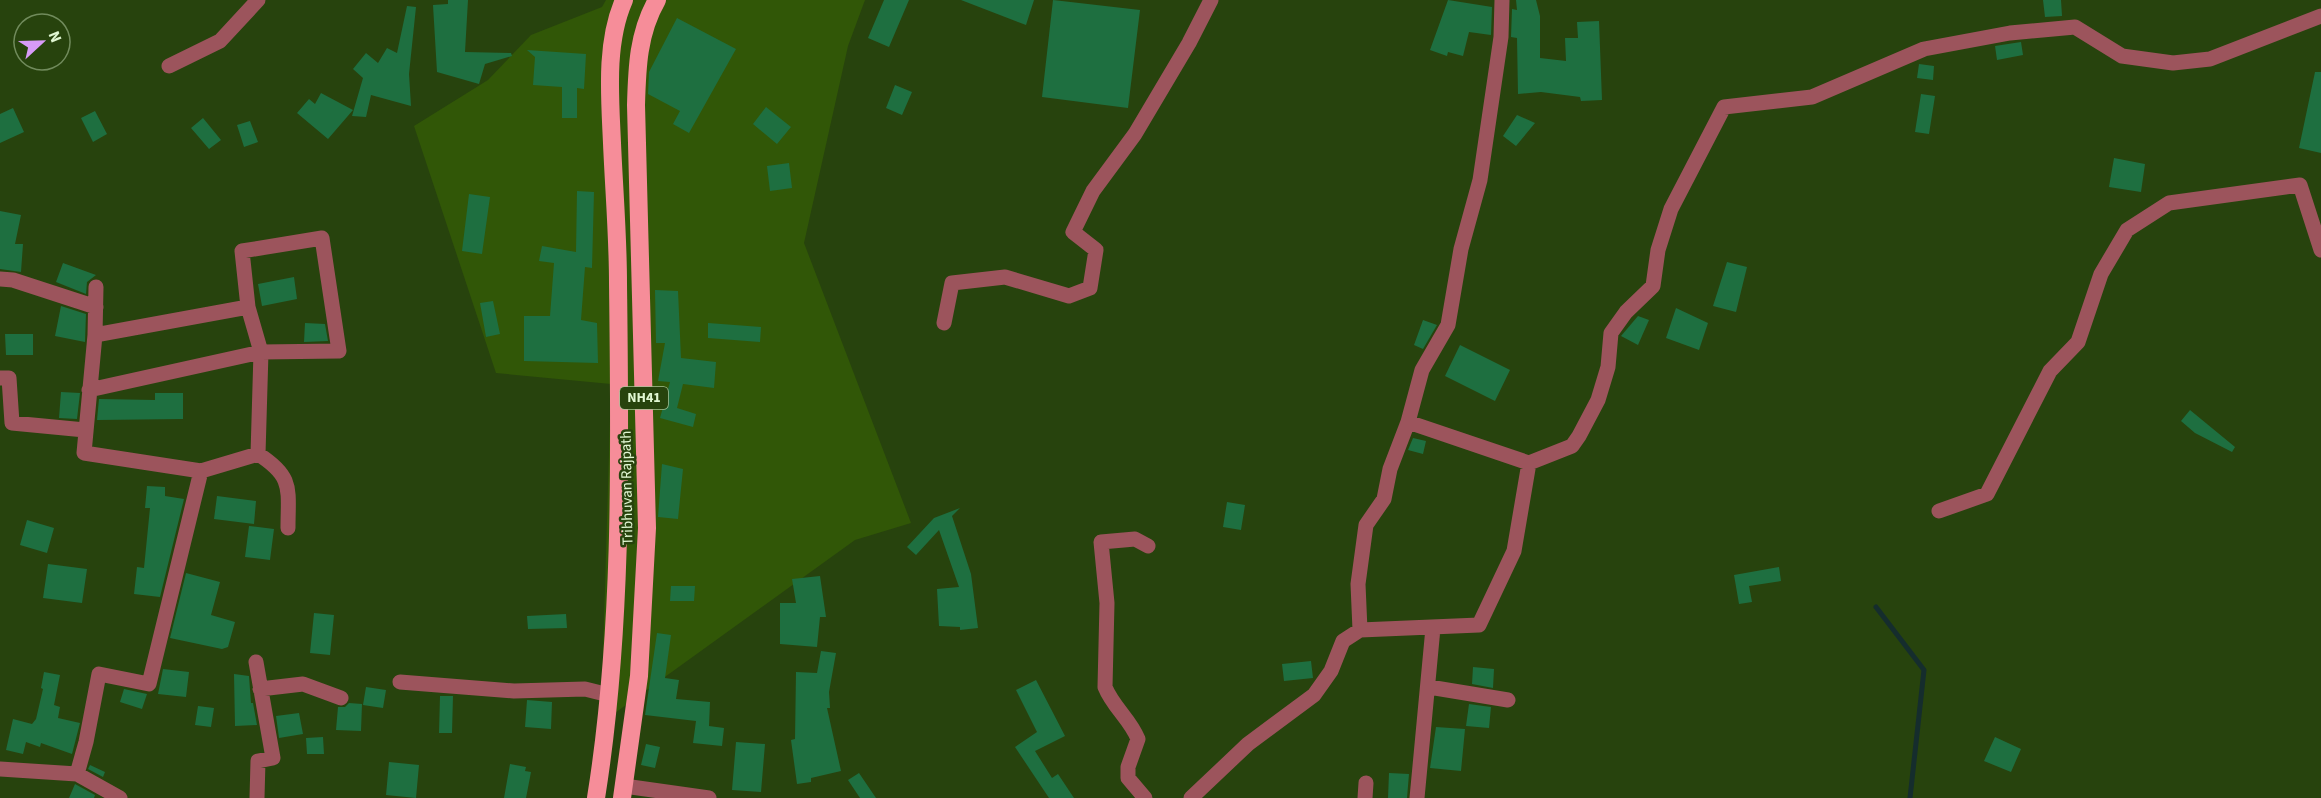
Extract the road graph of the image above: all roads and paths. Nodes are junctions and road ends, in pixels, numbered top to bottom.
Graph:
1 (258, 0) edge
2 (624, 0) edge
3 (657, 0) edge
4 (1211, 0) edge
5 (1502, 0) edge
6 (2321, 16) edge
7 (170, 66) dead end
8 (2321, 250) edge
9 (0, 279) edge
10 (96, 287) dead end
11 (96, 307) junction
12 (248, 307) junction
13 (944, 323) dead end
14 (95, 335) junction
15 (261, 352) junction
16 (0, 378) edge
17 (89, 390) junction
18 (1408, 422) junction
19 (85, 430) junction
20 (258, 454) junction
21 (1529, 463) junction
22 (201, 471) junction
23 (1939, 511) dead end
24 (288, 528) dead end
25 (1148, 546) dead end
26 (1432, 628) junction
27 (1360, 630) junction
28 (256, 662) dead end
29 (400, 682) dead end
30 (1429, 687) junction
31 (260, 689) junction
32 (609, 695) junction
33 (341, 698) dead end
34 (1508, 700) dead end
35 (0, 769) edge
36 (77, 774) junction
37 (623, 792) edge
38 (120, 798) edge
39 (257, 798) edge
40 (597, 798) edge
41 (709, 798) edge
42 (1145, 798) edge
43 (1191, 798) edge
44 (1417, 798) edge

1 - 7 street
2 - 32 highway, Tribhuvan Rajpath / NH41
3 - 37 highway, Tribhuvan Rajpath / NH41
4 - 13 street
5 - 18 street
6 - 21 street
8 - 23 street
9 - 11 street
10 - 11 street
11 - 14 street
12 - 14 street
12 - 15 street
12 - 15 street
14 - 17 street
15 - 17 street
15 - 20 street
16 - 19 street
17 - 19 street
18 - 21 street
18 - 27 street
19 - 22 street
20 - 22 street
20 - 24 street
21 - 26 street
22 - 36 street
25 - 42 street
26 - 27 street
26 - 30 street
27 - 43 street
28 - 31 street
29 - 32 street
30 - 34 street
30 - 44 street
31 - 33 street
31 - 39 street
32 - 40 highway, Tribhuvan Rajpath / NH41
35 - 36 street
36 - 38 street
37 - 41 street

